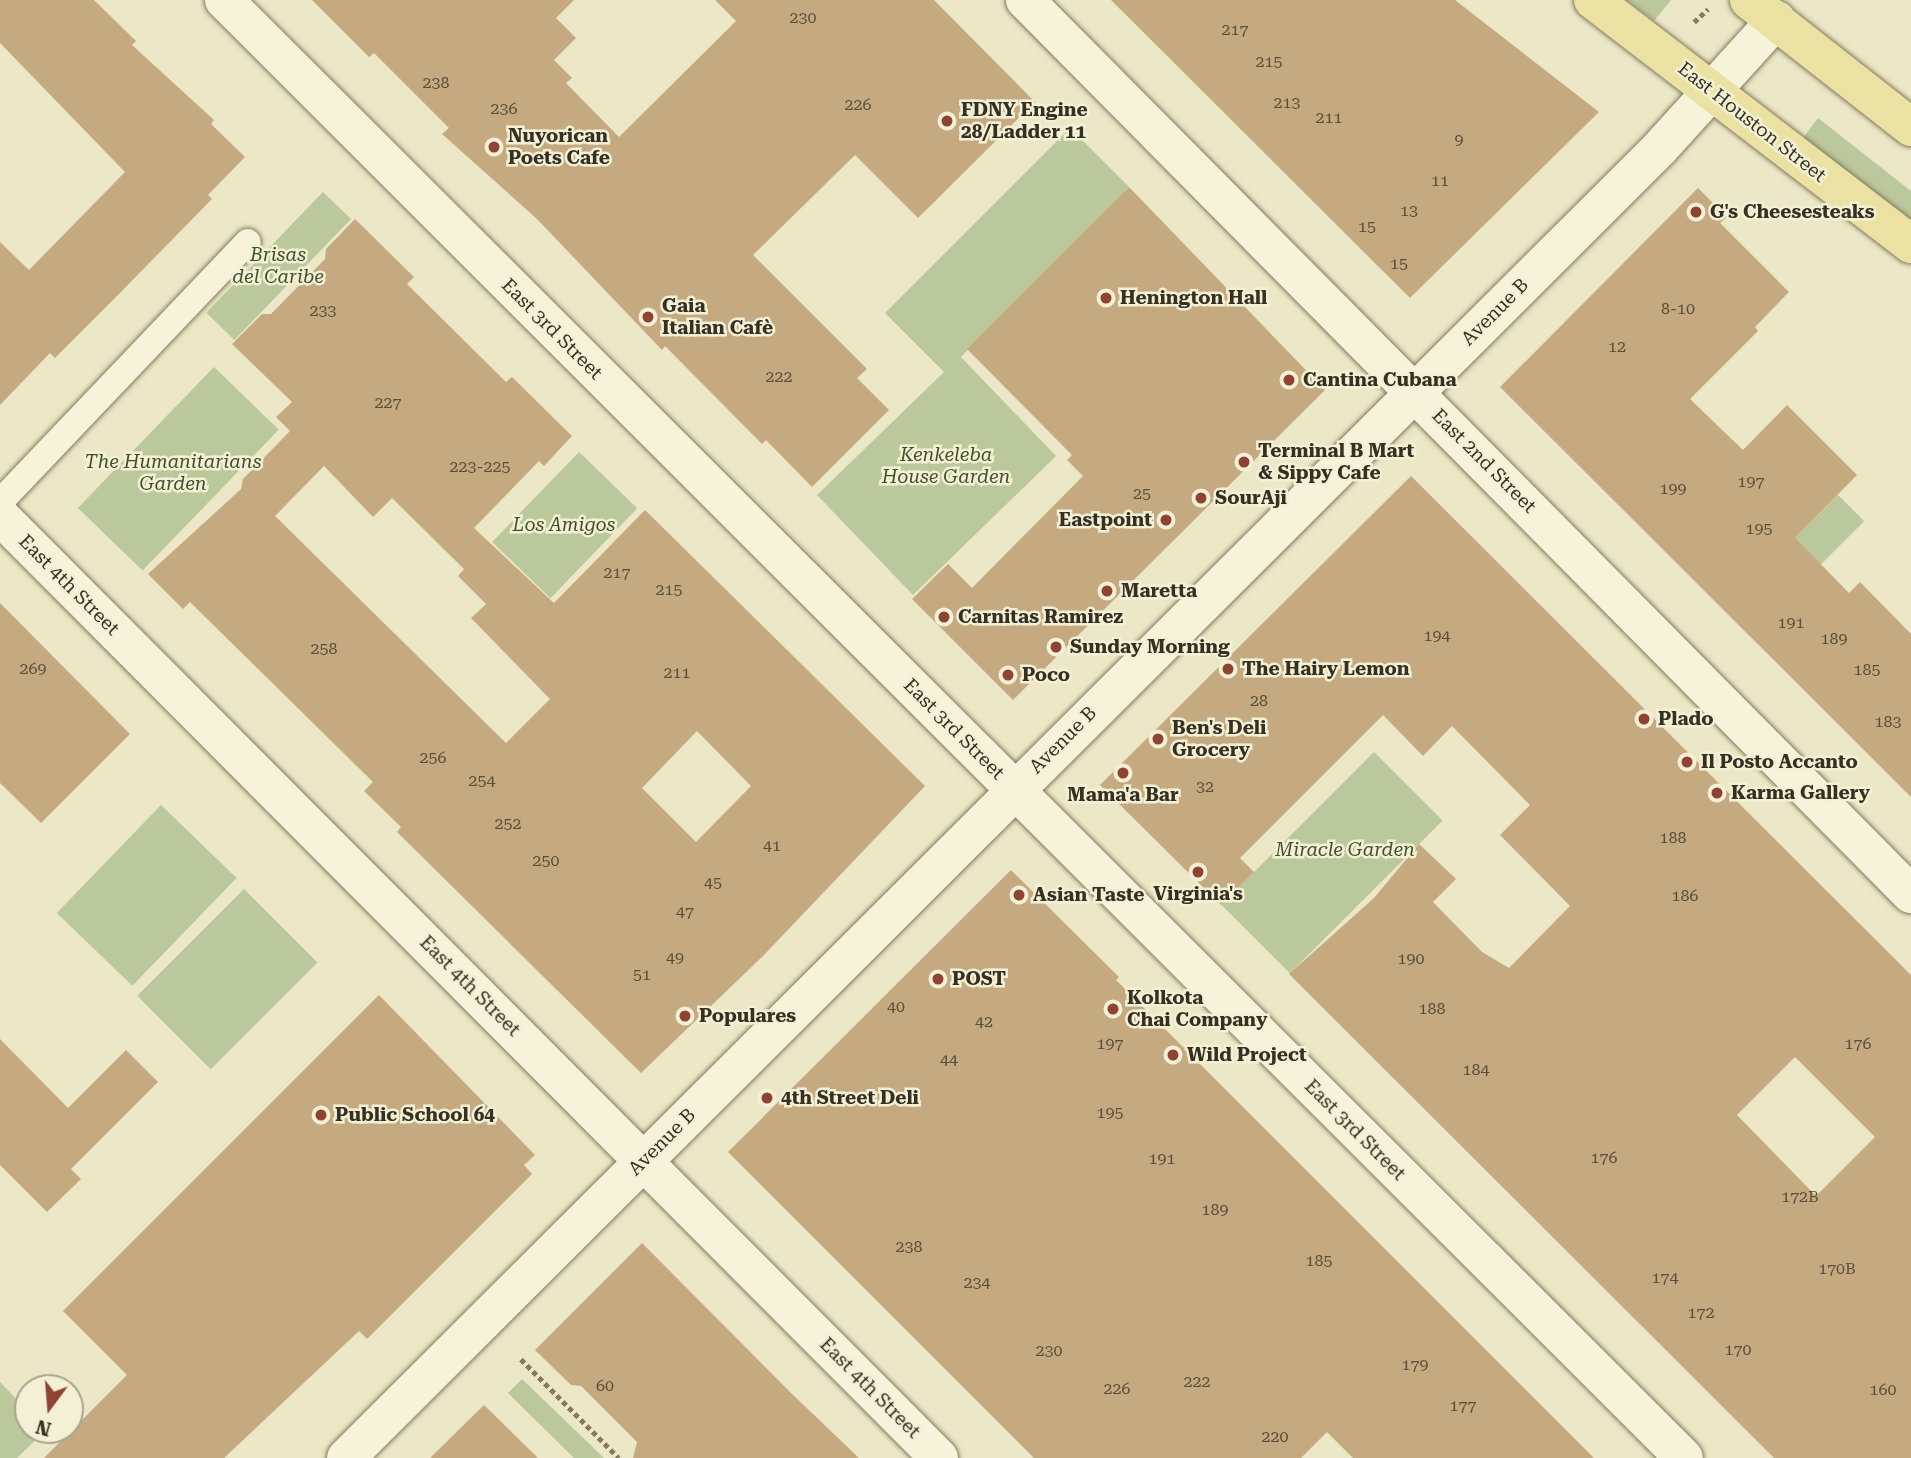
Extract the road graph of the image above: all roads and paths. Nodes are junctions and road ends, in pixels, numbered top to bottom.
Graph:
1 (224, 0) edge
2 (1025, 0) edge
3 (1593, 0) edge
4 (1772, 7) edge
5 (1713, 91) junction
6 (1911, 127) edge
7 (248, 242) dead end
8 (1911, 244) edge
9 (1415, 391) junction
10 (0, 502) edge
11 (0, 516) edge
12 (1014, 789) junction
13 (1911, 894) edge
14 (645, 1160) junction
15 (521, 1359) dead end
16 (346, 1458) edge
17 (619, 1458) edge
18 (939, 1458) edge
19 (1684, 1458) edge

1 - 12 street, East 3rd Street
2 - 9 street, East 2nd Street
3 - 5 main road, East Houston Street
4 - 5 street, Avenue B
4 - 6 main road
5 - 8 main road, East Houston Street
5 - 9 street, Avenue B
7 - 10 lane
9 - 12 street, Avenue B
9 - 13 street, East 2nd Street
11 - 14 street, East 4th Street
12 - 14 street, Avenue B
12 - 19 street, East 3rd Street
14 - 16 street, Avenue B
14 - 18 street, East 4th Street
15 - 17 path

